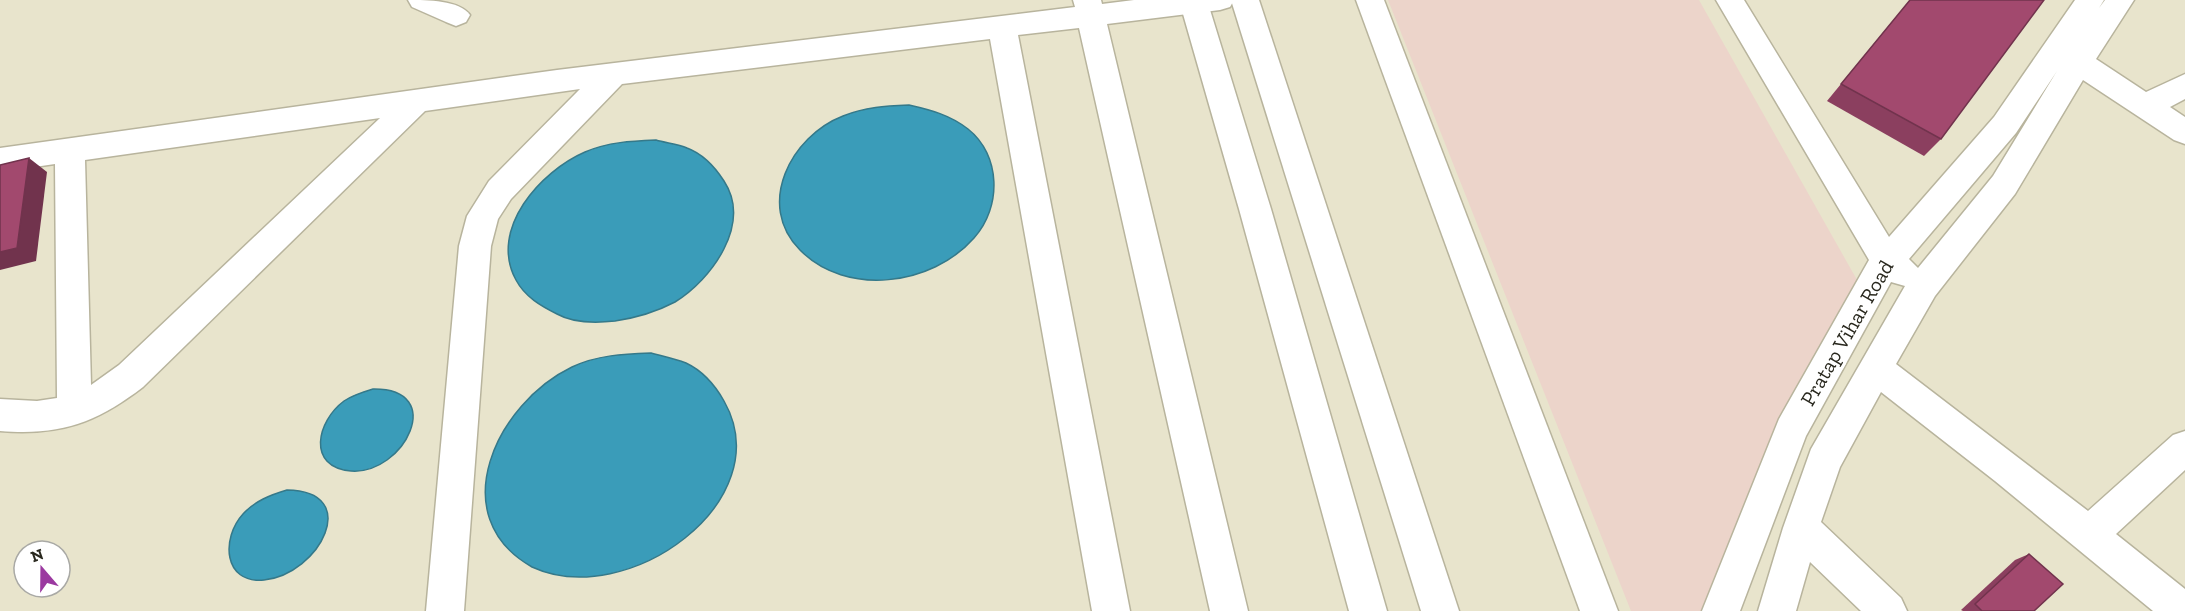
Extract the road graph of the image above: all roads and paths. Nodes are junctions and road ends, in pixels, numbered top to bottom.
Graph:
1 (423, 0) edge
2 (1245, 0) edge
3 (1370, 0) edge
4 (1730, 0) edge
5 (2090, 0) edge
6 (2120, 0) edge
7 (1202, 1) edge
8 (1089, 7) edge
9 (456, 15) dead end
10 (1002, 25) junction
11 (2078, 62) junction
12 (614, 74) junction
13 (2185, 85) edge
14 (418, 100) junction
15 (2145, 106) junction
16 (2185, 132) edge
17 (70, 150) junction
18 (0, 160) edge
19 (1886, 260) junction
20 (1923, 286) junction
21 (1876, 368) junction
22 (74, 411) junction
23 (0, 416) edge
24 (2185, 447) edge
25 (1801, 528) junction
26 (2088, 535) junction
27 (445, 611) edge
28 (1111, 611) edge
29 (1229, 611) edge
30 (1368, 611) edge
31 (1440, 611) edge
32 (1599, 611) edge
33 (1721, 611) edge
34 (1777, 611) edge
35 (1888, 611) edge
36 (2183, 611) edge

1 - 9 street
2 - 31 street
3 - 32 street
4 - 19 street
5 - 19 street, Pratap Vihar Road
6 - 11 street, Pratap Vihar Road
7 - 8 street
7 - 30 street
8 - 10 street
8 - 29 street
10 - 12 street
10 - 28 street
11 - 15 street
11 - 20 street, Pratap Vihar Road
12 - 14 street
12 - 27 street
13 - 15 street
14 - 17 street
14 - 22 street
15 - 16 street
17 - 18 street
17 - 22 street
19 - 20 street
19 - 33 street, Pratap Vihar Road
20 - 21 street, Pratap Vihar Road
21 - 25 street, Pratap Vihar Road
21 - 26 street
22 - 23 street
24 - 26 street
25 - 34 street, Pratap Vihar Road
25 - 35 street
26 - 36 street

